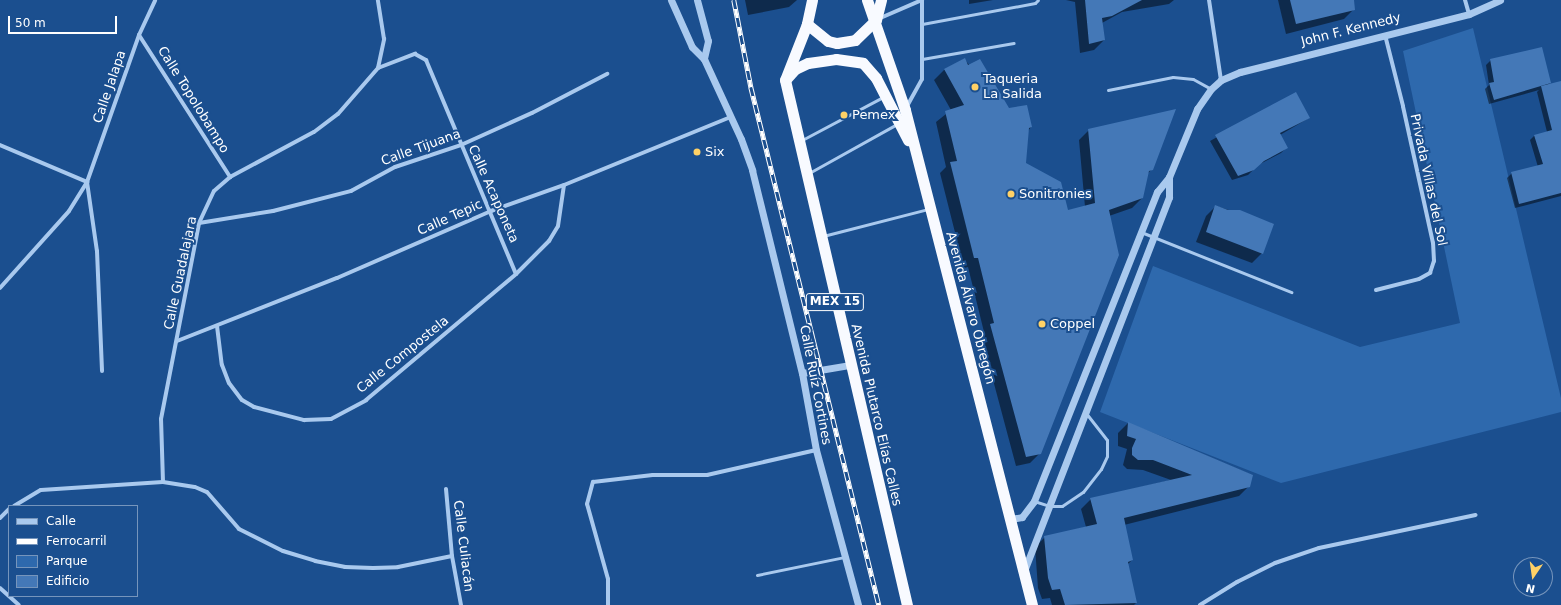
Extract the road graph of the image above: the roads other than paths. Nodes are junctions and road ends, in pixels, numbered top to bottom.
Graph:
1 (155, 0) edge
2 (378, 0) edge
3 (671, 0) edge
4 (697, 0) edge
5 (812, 0) edge
6 (867, 0) edge
7 (881, 0) edge
8 (922, 0) edge
9 (1038, 0) edge
10 (1209, 0) edge
11 (1465, 0) edge
12 (1500, 0) edge
13 (1469, 14) junction
14 (876, 20) junction
15 (807, 24) junction
16 (922, 24) junction
17 (139, 35) junction
18 (1384, 35) junction
19 (1014, 43) dead end
20 (704, 59) junction
21 (922, 59) junction
22 (378, 68) junction
23 (608, 74) dead end
24 (785, 80) junction
25 (1221, 80) junction
26 (1211, 89) junction
27 (1108, 90) dead end
28 (885, 96) junction
29 (905, 110) junction
30 (731, 116) junction
31 (899, 123) junction
32 (798, 142) junction
33 (0, 145) edge
34 (461, 145) junction
35 (916, 156) junction
36 (806, 175) junction
37 (230, 177) junction
38 (1169, 177) junction
39 (87, 182) junction
40 (564, 185) junction
41 (930, 209) junction
42 (491, 211) junction
43 (199, 223) junction
44 (1141, 232) junction
45 (820, 237) junction
46 (1153, 237) junction
47 (516, 274) junction
48 (0, 288) edge
49 (1376, 290) dead end
50 (1291, 292) dead end
51 (217, 326) junction
52 (177, 341) junction
53 (850, 365) junction
54 (102, 371) dead end
55 (802, 373) junction
56 (1086, 412) junction
57 (816, 450) junction
58 (163, 482) junction
59 (446, 489) dead end
60 (1034, 501) junction
61 (16, 505) edge
62 (1049, 506) junction
63 (8, 510) edge
64 (1476, 515) dead end
65 (0, 518) edge
66 (1011, 519) junction
67 (452, 556) junction
68 (846, 556) junction
69 (1024, 571) junction
70 (757, 575) dead end
71 (0, 588) edge
72 (8, 595) edge
73 (10, 597) edge
74 (19, 605) edge
75 (461, 605) edge
76 (608, 605) edge
77 (858, 605) edge
78 (907, 605) edge
79 (1032, 605) edge
80 (1200, 605) edge

1 - 17 street, Calle Jalapa
2 - 22 street, Calle Guadalajara
3 - 20 street, Calle Ruíz Cortines
4 - 20 street
5 - 15 highway
6 - 14 highway, Avenida Álvaro Obregón
7 - 14 highway
8 - 14 street
8 - 16 street
9 - 16 lane
10 - 25 street
11 - 13 street
12 - 13 street, John F. Kennedy
13 - 18 street, John F. Kennedy
14 - 15 highway
14 - 29 highway, Avenida Álvaro Obregón
15 - 24 highway
16 - 21 street
17 - 37 street, Calle Topolobampo
17 - 39 street, Calle Jalapa
18 - 25 street, John F. Kennedy
18 - 49 street, Privada Villas del Sol
19 - 21 lane
20 - 30 street, Calle Ruíz Cortines
21 - 29 street
22 - 34 street, Calle Acaponeta
22 - 37 street, Calle Guadalajara
23 - 34 street, Calle Tijuana
24 - 28 highway
24 - 32 highway, Avenida Plutarco Elías Calles / MEX 15
25 - 26 street, John F. Kennedy
26 - 27 lane
26 - 38 street, John F. Kennedy
28 - 31 highway
28 - 32 lane
29 - 35 highway, Avenida Álvaro Obregón
30 - 40 street, Calle Tepic
30 - 55 street, Calle Ruíz Cortines
31 - 35 highway
31 - 36 lane
32 - 36 highway, Avenida Plutarco Elías Calles / MEX 15
33 - 39 street
34 - 42 street, Calle Acaponeta
34 - 43 street, Calle Tijuana
35 - 41 highway, Avenida Álvaro Obregón
36 - 45 highway, Avenida Plutarco Elías Calles / MEX 15
37 - 43 street, Calle Guadalajara
38 - 44 street
38 - 46 street
39 - 48 street, Calle Jalapa
39 - 54 street
40 - 42 street, Calle Tepic
40 - 47 street, Calle Compostela
41 - 45 lane
41 - 66 highway, Avenida Álvaro Obregón
42 - 47 street, Calle Acaponeta
42 - 51 street, Calle Tepic
43 - 52 street, Calle Guadalajara
44 - 46 lane
44 - 60 street
45 - 53 highway, Avenida Plutarco Elías Calles / MEX 15
46 - 50 lane
46 - 56 street
47 - 51 street, Calle Compostela
51 - 52 street, Calle Tepic
52 - 58 street, Calle Guadalajara
53 - 55 street
53 - 78 highway, Avenida Plutarco Elías Calles / MEX 15
55 - 57 street, Calle Ruíz Cortines
56 - 62 street
56 - 62 lane
57 - 68 street, Calle Ruíz Cortines
57 - 76 street
58 - 61 street
58 - 67 street
59 - 67 street, Calle Culiacán
60 - 62 lane
60 - 66 street
62 - 69 street
63 - 65 street
64 - 80 street
66 - 69 highway, Avenida Álvaro Obregón
67 - 75 street, Calle Culiacán
68 - 70 lane
68 - 77 street, Calle Ruíz Cortines
69 - 79 highway, Avenida Álvaro Obregón
71 - 72 street
73 - 74 street

